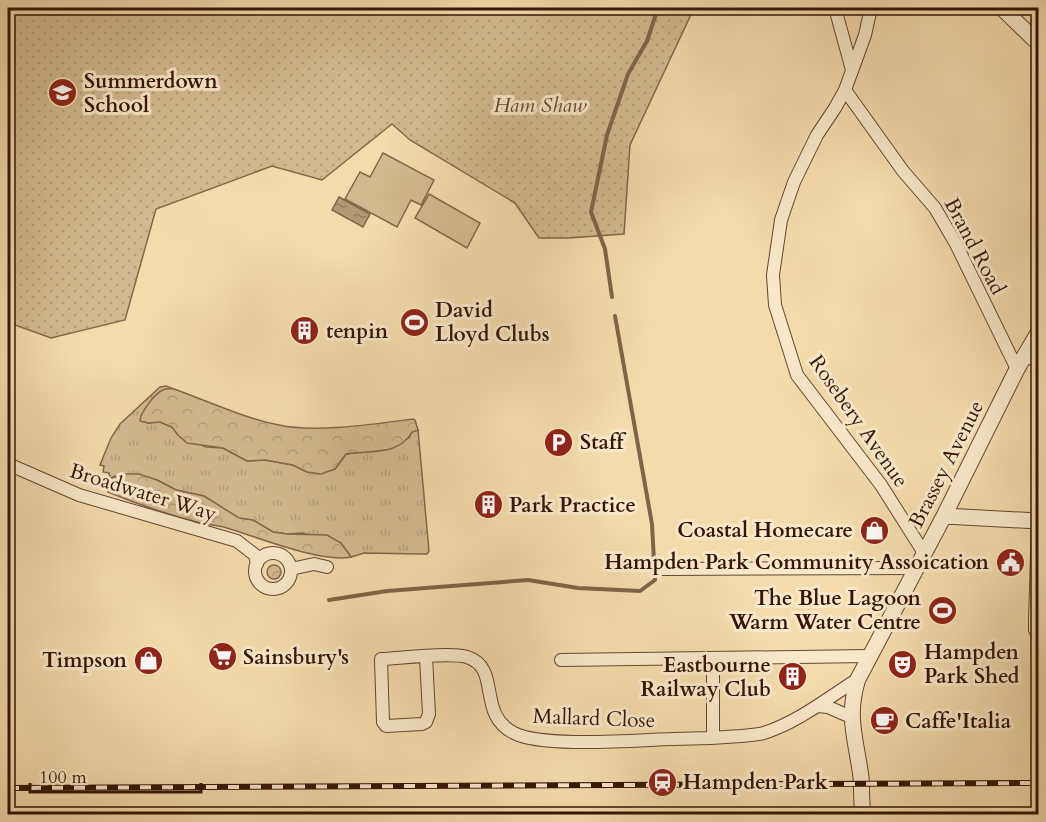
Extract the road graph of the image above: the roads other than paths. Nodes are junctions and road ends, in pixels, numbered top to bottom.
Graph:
1 (835, 8) edge
2 (871, 8) edge
3 (1002, 8) edge
4 (1038, 43) edge
5 (852, 70) junction
6 (845, 90) junction
7 (1038, 333) edge
8 (1026, 362) edge
9 (8, 464) edge
10 (944, 516) junction
11 (1038, 521) edge
12 (924, 553) junction
13 (257, 564) junction
14 (327, 567) dead end
15 (916, 568) junction
16 (291, 569) junction
17 (662, 569) dead end
18 (1038, 637) edge
19 (869, 656) junction
20 (426, 657) junction
21 (561, 660) dead end
22 (713, 668) dead end
23 (858, 679) junction
24 (817, 706) junction
25 (851, 717) junction
26 (713, 738) junction
27 (863, 814) edge

1 - 5 street
2 - 5 street, Rosebery Avenue
3 - 4 street
5 - 6 street, Rosebery Avenue
6 - 8 street, Brand Road
6 - 12 street, Rosebery Avenue
7 - 8 street, Brassey Avenue
8 - 10 street, Brassey Avenue
9 - 13 street, Broadwater Way
10 - 11 street
10 - 12 street, Brassey Avenue
11 - 18 street
12 - 15 street, Brassey Avenue
13 - 16 street
13 - 16 street, Broadwater Way
14 - 16 street
15 - 17 street
15 - 19 street, Brassey Avenue
19 - 21 street
19 - 23 street, Brassey Avenue
20 - 20 street, Mallard Close
20 - 26 street, Mallard Close
22 - 26 street
23 - 24 street
23 - 25 street, Brassey Avenue
24 - 25 street
24 - 26 street
25 - 27 street, Brassey Avenue

